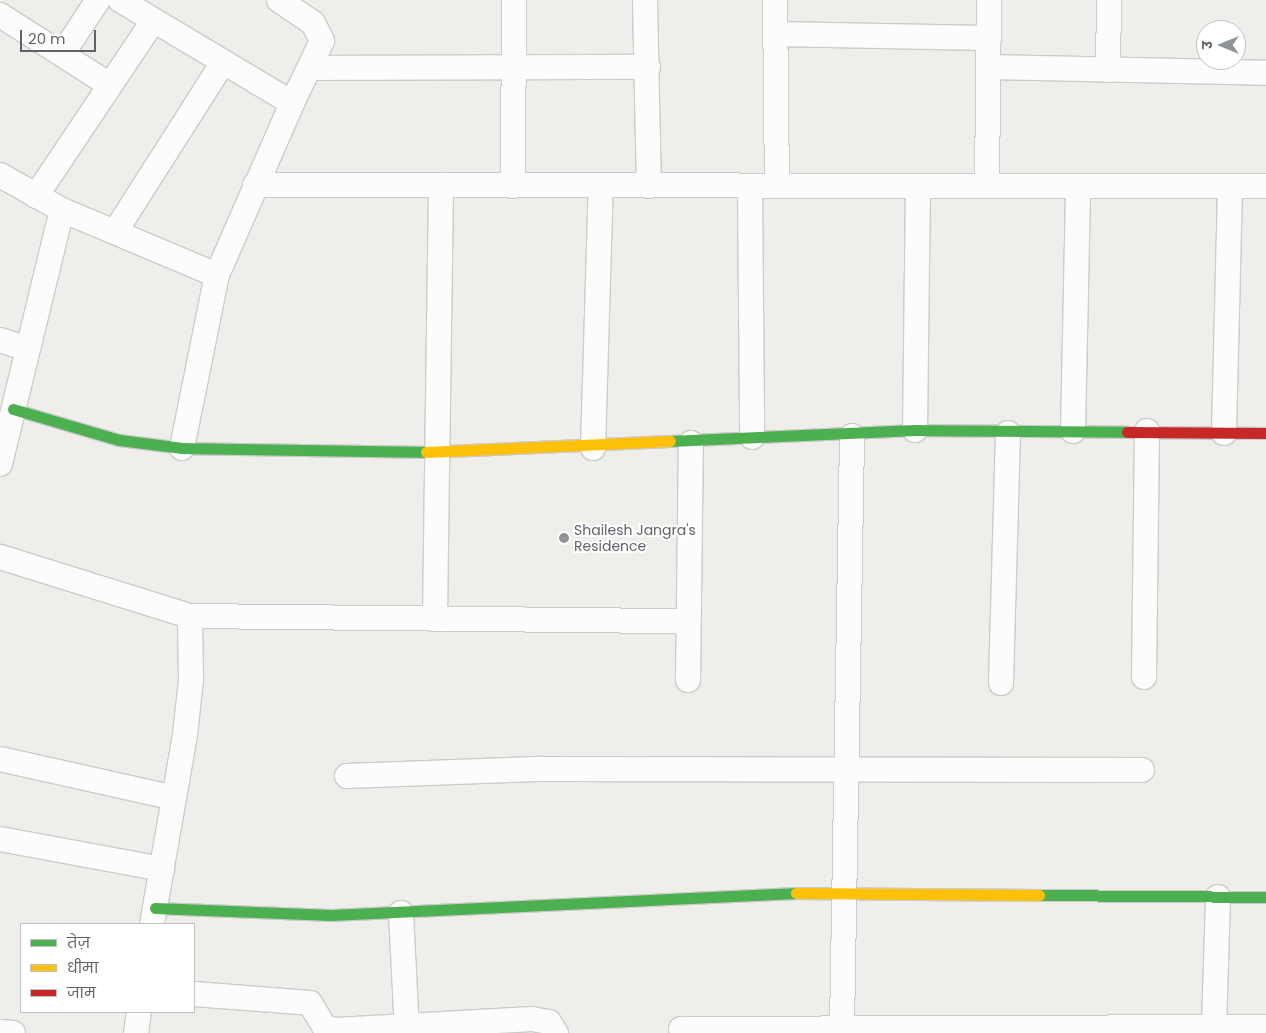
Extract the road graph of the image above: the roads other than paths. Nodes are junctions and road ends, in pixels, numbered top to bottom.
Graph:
1 (98, 0) edge
2 (120, 0) edge
3 (279, 0) edge
4 (514, 0) edge
5 (645, 0) edge
6 (775, 0) edge
7 (989, 0) edge
8 (1109, 0) edge
9 (0, 15) edge
10 (153, 21) junction
11 (775, 34) junction
12 (989, 38) junction
13 (63, 54) junction
14 (222, 64) junction
15 (513, 66) junction
16 (648, 67) junction
17 (988, 67) junction
18 (310, 68) junction
19 (1108, 70) junction
20 (1266, 73) edge
21 (110, 85) junction
22 (292, 103) junction
23 (0, 175) edge
24 (255, 185) junction
25 (441, 185) junction
26 (513, 186) junction
27 (601, 186) junction
28 (649, 186) junction
29 (777, 186) junction
30 (918, 186) junction
31 (987, 186) junction
32 (1078, 186) junction
33 (1230, 186) junction
34 (1266, 186) edge
35 (750, 187) junction
36 (36, 196) junction
37 (62, 210) junction
38 (115, 232) junction
39 (217, 275) junction
40 (0, 340) edge
41 (28, 349) junction
42 (12, 409) junction
43 (915, 430) junction
44 (1073, 431) junction
45 (1147, 431) junction
46 (1008, 433) junction
47 (1224, 433) junction
48 (1266, 433) edge
49 (852, 436) junction
50 (752, 437) junction
51 (691, 443) junction
52 (182, 448) junction
53 (593, 448) junction
54 (438, 452) junction
55 (0, 464) edge
56 (0, 557) edge
57 (190, 616) junction
58 (436, 616) junction
59 (688, 621) junction
60 (1144, 678) dead end
61 (688, 680) dead end
62 (1001, 683) dead end
63 (0, 759) edge
64 (845, 770) junction
65 (1142, 770) dead end
66 (347, 776) dead end
67 (174, 798) junction
68 (0, 839) edge
69 (162, 869) junction
70 (842, 894) junction
71 (1218, 897) junction
72 (1266, 897) edge
73 (401, 913) junction
74 (154, 916) edge
75 (195, 994) edge
76 (139, 1013) edge
77 (1214, 1026) junction
78 (1266, 1027) edge
79 (842, 1028) junction
80 (681, 1029) dead end
81 (407, 1030) edge
82 (790, 1030) edge
83 (1130, 1030) edge
84 (0, 1032) edge
85 (13, 1033) edge
86 (136, 1033) edge
87 (556, 1033) edge

1 - 13 street
2 - 10 street
3 - 18 street
4 - 15 street
5 - 16 street
6 - 11 street
7 - 12 street
8 - 19 street
9 - 13 street
10 - 14 street
10 - 21 street
11 - 12 street
11 - 29 street
12 - 17 street
13 - 21 street
14 - 22 street
14 - 38 street
15 - 16 street
15 - 18 street
15 - 26 street
16 - 28 street
17 - 19 street
17 - 31 street
18 - 22 street
19 - 20 street
21 - 36 street
22 - 24 street
23 - 36 street
24 - 25 street
24 - 39 street
25 - 26 street
25 - 54 street
26 - 27 street
27 - 28 street
27 - 53 street
28 - 35 street
29 - 30 street
29 - 35 street
30 - 31 street
30 - 43 street
31 - 32 street
32 - 33 street
32 - 44 street
33 - 34 street
33 - 47 street
35 - 50 street
36 - 37 street
37 - 38 street
37 - 41 street
38 - 39 street
39 - 52 street
40 - 41 street
41 - 42 street
42 - 52 street
42 - 55 street
43 - 46 street
43 - 49 street
44 - 45 street
44 - 46 street
45 - 47 street
45 - 60 street
46 - 62 street
47 - 48 street
49 - 50 street
49 - 64 street
50 - 51 street
51 - 53 street
51 - 59 street
52 - 54 street
53 - 54 street
54 - 58 street
56 - 57 street
57 - 58 street
57 - 67 street
58 - 59 street
59 - 61 street
63 - 67 street
64 - 65 street
64 - 66 street
64 - 70 street
67 - 69 street
68 - 69 street
69 - 74 street
70 - 71 street
70 - 73 street
70 - 79 street
71 - 72 street
71 - 77 street
73 - 74 street
73 - 81 street
75 - 81 street
76 - 86 street
77 - 78 street
77 - 83 street
79 - 82 street
79 - 83 street
80 - 82 street
81 - 87 street
84 - 85 street

